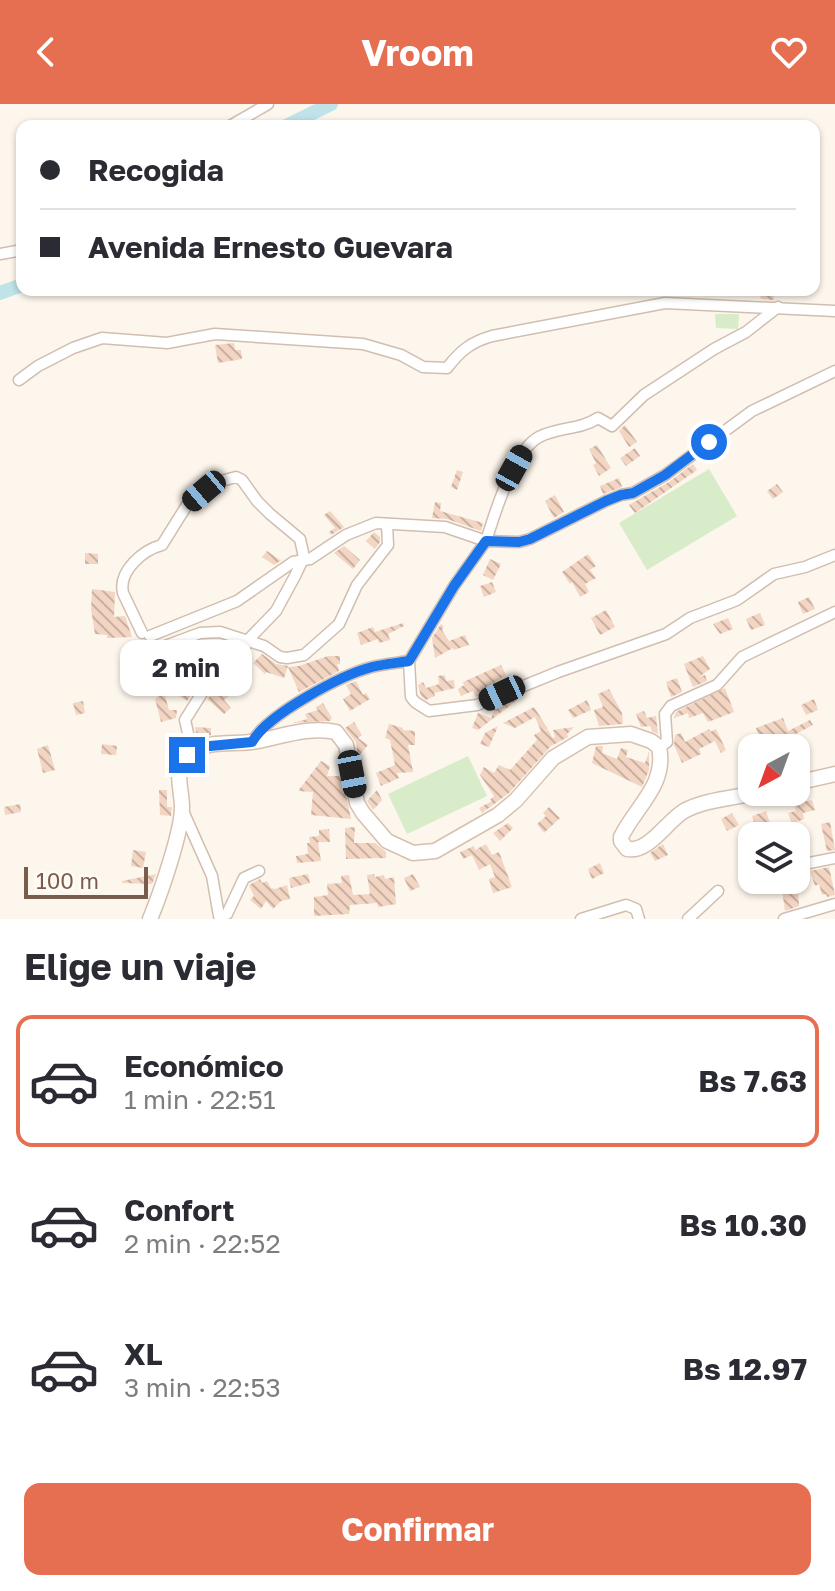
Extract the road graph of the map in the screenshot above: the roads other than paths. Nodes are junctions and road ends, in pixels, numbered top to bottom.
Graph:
1 (268, 104) edge
2 (240, 120) edge
3 (778, 307) junction
4 (835, 311) edge
5 (835, 371) edge
6 (19, 380) dead end
7 (387, 524) junction
8 (486, 541) junction
9 (835, 555) edge
10 (302, 561) junction
11 (835, 612) edge
12 (247, 641) junction
13 (160, 648) dead end
14 (409, 661) junction
15 (252, 742) junction
16 (659, 747) junction
17 (192, 751) junction
18 (835, 774) edge
19 (810, 780) edge
20 (738, 797) edge
21 (182, 808) junction
22 (835, 858) edge
23 (810, 863) edge
24 (259, 871) dead end
25 (718, 891) dead end
26 (835, 904) edge
27 (150, 919) edge
28 (581, 919) edge
29 (639, 919) edge
30 (688, 919) edge
31 (784, 919) edge

1 - 2 street
3 - 4 street
3 - 6 street
3 - 8 street
5 - 8 street
7 - 8 street
7 - 10 street
7 - 12 street
8 - 14 street
9 - 14 street
10 - 10 street
10 - 12 street
11 - 16 street
12 - 13 street
12 - 17 street
14 - 15 street
15 - 16 main road
15 - 17 main road
16 - 20 main road
17 - 21 main road
18 - 19 main road
21 - 24 street
21 - 27 main road
22 - 23 street
25 - 30 street
26 - 31 street
28 - 29 street

